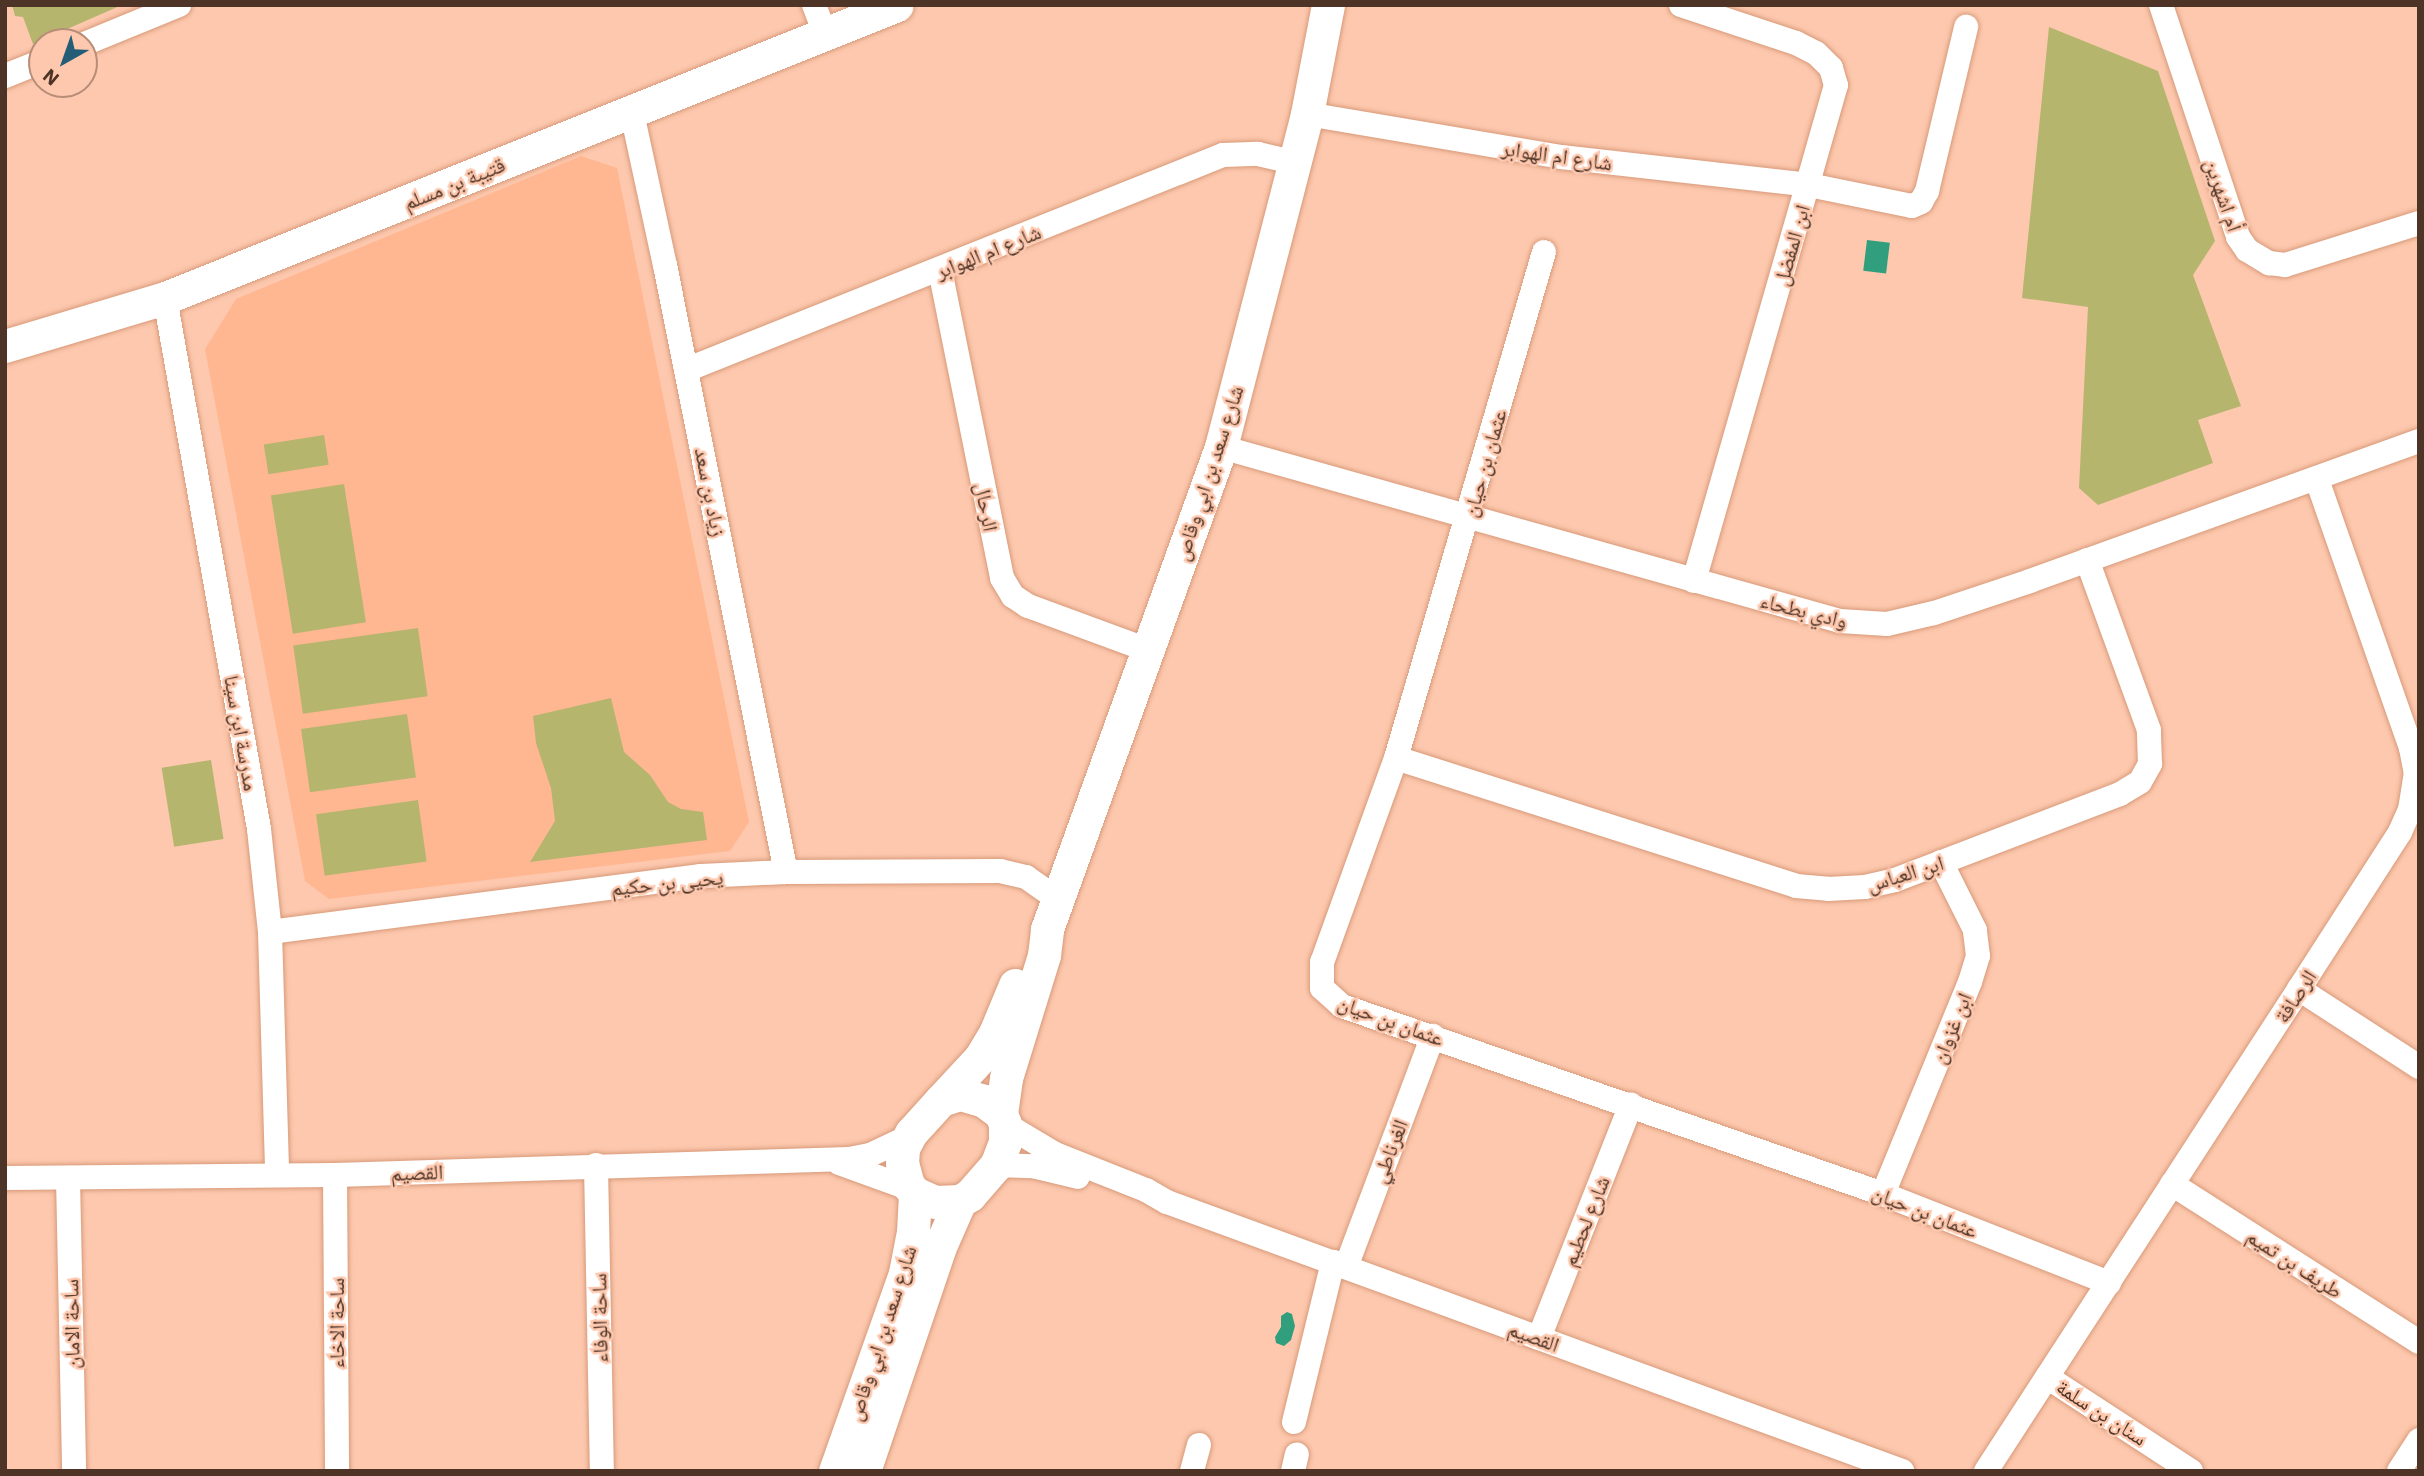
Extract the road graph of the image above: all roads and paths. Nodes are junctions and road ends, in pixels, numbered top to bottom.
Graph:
1 (178, 5) edge
2 (897, 5) edge
3 (1328, 5) edge
4 (1681, 5) edge
5 (2161, 5) edge
6 (820, 20) edge
7 (1966, 27) dead end
8 (98, 38) edge
9 (28, 67) edge
10 (5, 76) edge
11 (632, 113) junction
12 (1307, 114) junction
13 (1293, 162) junction
14 (1809, 185) junction
15 (2419, 223) edge
16 (1544, 252) dead end
17 (940, 270) junction
18 (165, 298) junction
19 (5, 346) edge
20 (686, 370) junction
21 (2419, 441) edge
22 (1221, 447) junction
23 (2317, 480) junction
24 (1468, 517) junction
25 (2087, 560) junction
26 (1693, 581) junction
27 (1150, 650) junction
28 (2409, 710) edge
29 (1396, 758) junction
30 (2417, 788) edge
31 (1941, 862) junction
32 (786, 872) junction
33 (1053, 914) junction
34 (270, 932) junction
35 (2299, 989) junction
36 (1433, 1035) junction
37 (2419, 1067) edge
38 (941, 1100) junction
39 (1631, 1104) junction
40 (1003, 1119) junction
41 (908, 1137) junction
42 (828, 1160) junction
43 (596, 1165) junction
44 (996, 1165) junction
45 (277, 1173) junction
46 (335, 1175) junction
47 (5, 1178) edge
48 (68, 1178) junction
49 (2172, 1184) junction
50 (913, 1191) junction
51 (1883, 1194) junction
52 (960, 1201) junction
53 (1167, 1202) junction
54 (1340, 1265) junction
55 (2109, 1283) junction
56 (1538, 1338) junction
57 (2419, 1342) edge
58 (2047, 1377) junction
59 (1294, 1422) dead end
60 (2419, 1440) edge
61 (1199, 1445) dead end
62 (74, 1471) edge
63 (337, 1471) edge
64 (602, 1471) edge
65 (835, 1471) edge
66 (864, 1471) edge
67 (1192, 1471) edge
68 (1902, 1471) edge
69 (1986, 1471) edge
70 (2191, 1471) edge
71 (2399, 1471) edge

1 - 8 street
2 - 6 street, قتيبة بن مسلم
3 - 12 street, شارع سعد بن ابي وقاص
4 - 14 street, ابن المفضل
5 - 15 street, أم اشهرين
6 - 11 street, قتيبة بن مسلم
7 - 14 street, شارع ام الهوابر
9 - 10 street
11 - 18 street, قتيبة بن مسلم
11 - 20 street, زياد بن سعد
12 - 13 street, شارع سعد بن ابي وقاص
12 - 14 street, شارع ام الهوابر
13 - 17 street, شارع ام الهوابر
13 - 22 street, شارع سعد بن ابي وقاص
14 - 26 street, ابن المفضل
16 - 24 street, عثمان بن حيان
17 - 20 street, شارع ام الهوابر
17 - 27 street, الرحال
18 - 19 street, قتيبة بن مسلم
18 - 34 street, مدرسة ابن سينا
20 - 32 street, زياد بن سعد
21 - 23 street, وادي بطحاء
22 - 24 street, وادي بطحاء
22 - 27 street, شارع سعد بن ابي وقاص
23 - 25 street, وادي بطحاء
23 - 28 street, الرصافة
24 - 26 street, وادي بطحاء
24 - 29 street, عثمان بن حيان
25 - 26 street, وادي بطحاء
25 - 31 street, ابن العباس
27 - 33 street, شارع سعد بن ابي وقاص
28 - 30 street, الرصافة
29 - 31 street, ابن العباس
29 - 36 street, عثمان بن حيان
30 - 35 street, الرصافة
31 - 51 street, ابن غزوان
32 - 33 street, يحيى بن حكيم
32 - 34 street, يحيى بن حكيم
33 - 38 street, شارع سعد بن ابي وقاص
33 - 40 street, شارع سعد بن ابي وقاص
34 - 45 street, مدرسة ابن سينا
35 - 37 street
35 - 49 street, الرصافة
36 - 39 street, عثمان بن حيان
36 - 54 street, الغرناطي
38 - 40 street
38 - 41 street
39 - 51 street, عثمان بن حيان
39 - 56 street, شارع لحطيم
40 - 44 street
40 - 53 street, القصيم
41 - 42 street, القصيم
41 - 50 street
42 - 43 street, القصيم
42 - 50 street, القصيم
43 - 46 street, القصيم
43 - 64 street, ساحة الوفاء
44 - 52 street
44 - 53 street, القصيم
45 - 46 street, القصيم
45 - 48 street, القصيم
46 - 63 street, ساحة الاخاء
47 - 48 street, القصيم
48 - 62 street, ساحة الامان
49 - 55 street, الرصافة
49 - 57 street, طريف بن تميم
50 - 52 street
50 - 65 street, شارع سعد بن ابي وقاص
51 - 55 street, عثمان بن حيان
52 - 66 street, شارع سعد بن ابي وقاص
53 - 54 street, القصيم
54 - 56 street, القصيم
54 - 59 street, الغرناطي
55 - 58 street, الرصافة
56 - 68 street, القصيم
58 - 69 street, الرصافة
58 - 70 street, سنان بن سلمة
60 - 71 street
61 - 67 street

